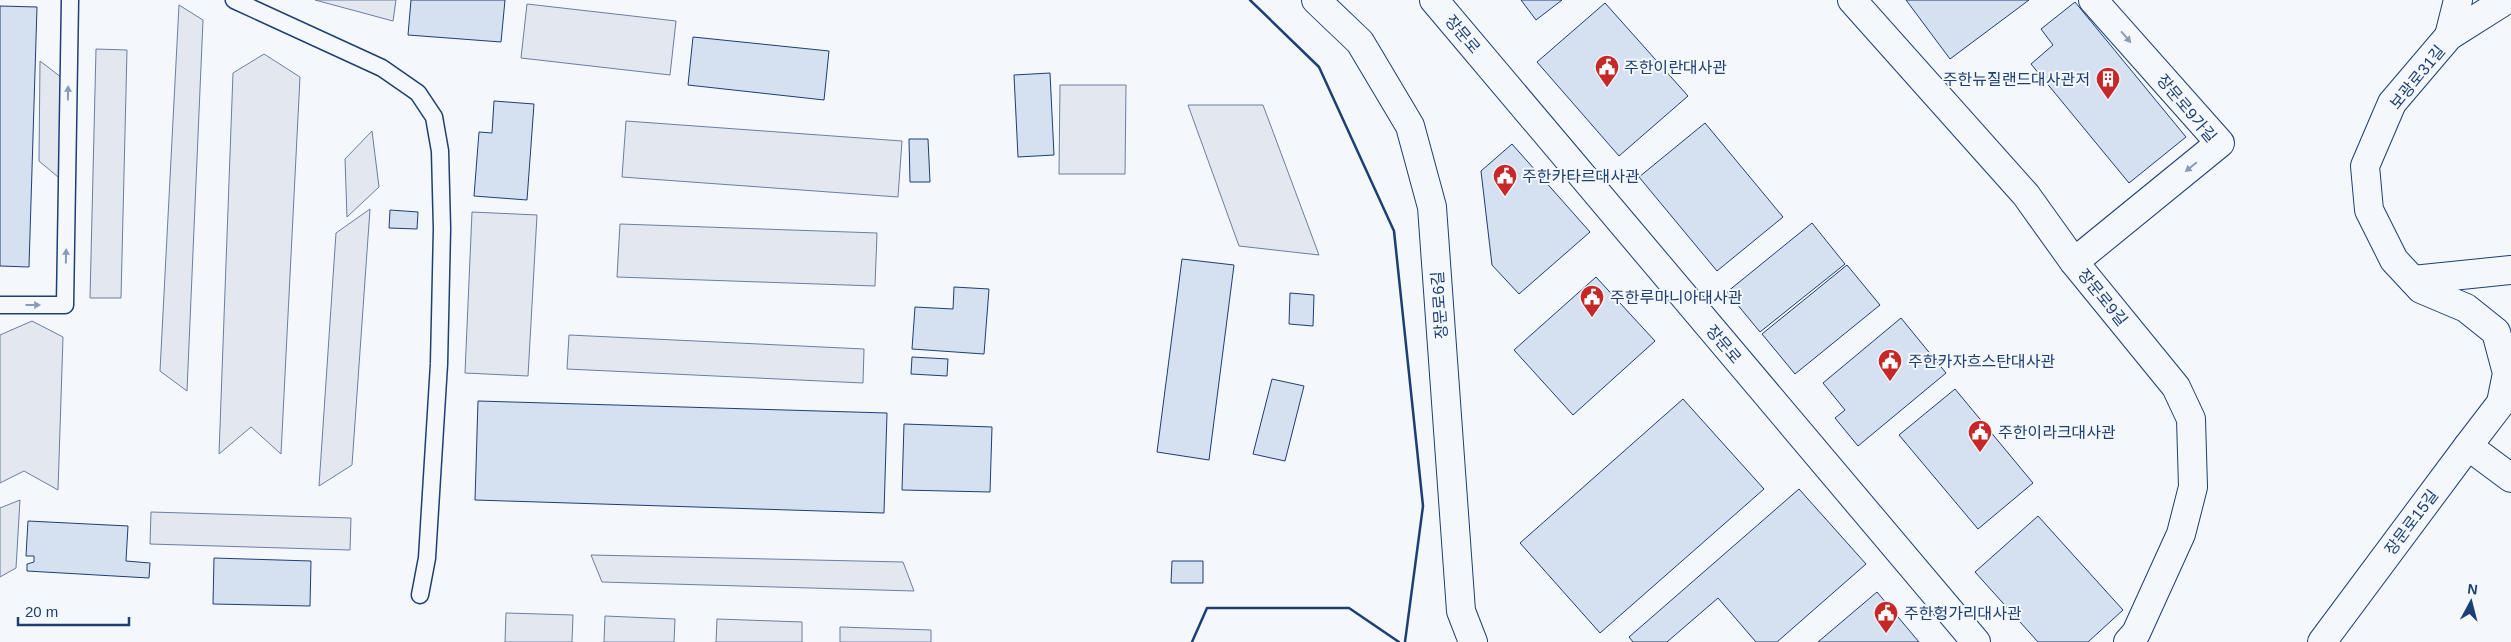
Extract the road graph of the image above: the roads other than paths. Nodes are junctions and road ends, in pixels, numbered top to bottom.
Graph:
1 (70, 0) edge
2 (234, 0) edge
3 (1316, 0) edge
4 (1434, 0) edge
5 (1852, 0) edge
6 (2093, 0) edge
7 (2458, 0) edge
8 (2506, 0) edge
9 (2449, 36) junction
10 (2074, 262) junction
11 (2511, 270) edge
12 (2413, 280) junction
13 (0, 304) edge
14 (2506, 400) edge
15 (2468, 446) junction
16 (2511, 478) edge
17 (420, 595) dead end
18 (1472, 642) edge
19 (1976, 642) edge
20 (2128, 642) edge
21 (2322, 642) edge

13 -> 1 lane
2 - 17 lane
3 - 18 street, 장문로6길
4 - 19 street, 장문로
5 - 10 street, 장문로9길
6 -> 10 street, 장문로9가길
7 - 9 street, 보광로31길
8 - 9 street, 보광로31길
9 - 12 street, 보광로31길
10 - 20 street, 장문로9길
11 - 12 street
12 - 14 street, 보광로31길
14 - 15 street, 장문로15길
15 - 16 street
15 - 21 street, 장문로15길

